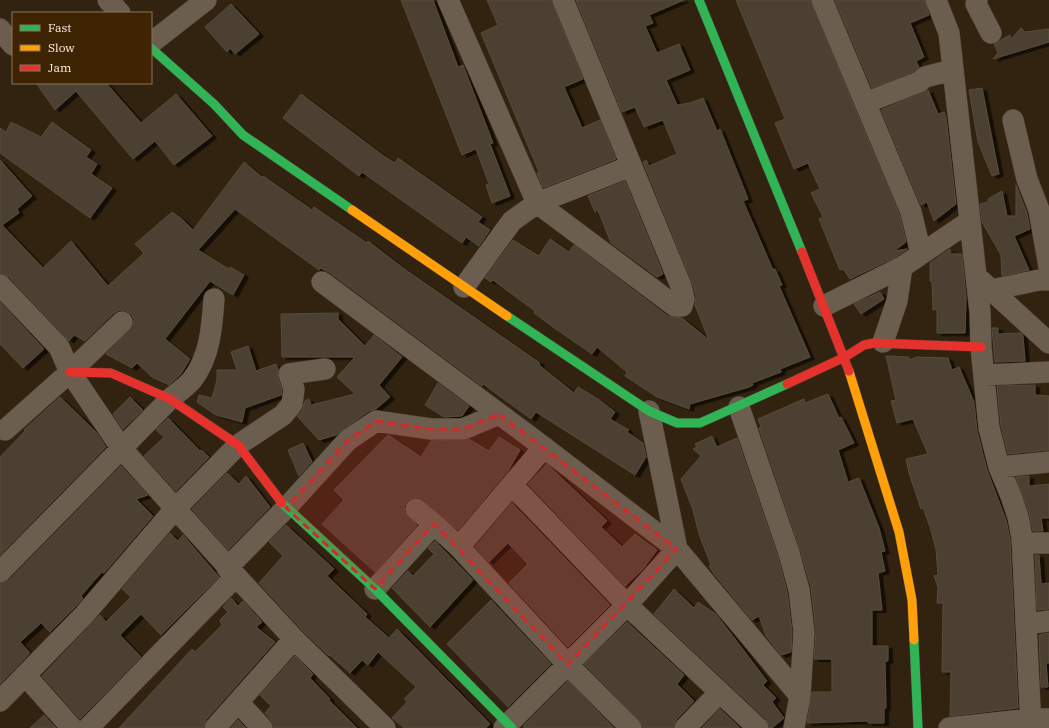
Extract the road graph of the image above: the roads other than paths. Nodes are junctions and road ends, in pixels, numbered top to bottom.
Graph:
1 (108, 0) edge
2 (206, 0) edge
3 (448, 0) edge
4 (563, 0) edge
5 (699, 0) edge
6 (822, 0) edge
7 (936, 0) edge
8 (977, 0) edge
9 (119, 12) edge
10 (0, 29) edge
11 (992, 33) dead end
12 (152, 42) edge
13 (12, 45) edge
14 (152, 49) edge
15 (952, 70) junction
16 (865, 102) junction
17 (1013, 120) dead end
18 (631, 166) junction
19 (537, 203) junction
20 (970, 221) junction
21 (921, 254) junction
22 (902, 266) junction
23 (1049, 267) edge
24 (1049, 280) edge
25 (322, 282) dead end
26 (984, 284) junction
27 (0, 285) edge
28 (464, 287) junction
29 (214, 299) dead end
30 (824, 306) junction
31 (122, 322) dead end
32 (883, 342) junction
33 (1049, 343) edge
34 (981, 347) junction
35 (845, 357) junction
36 (325, 368) dead end
37 (70, 372) junction
38 (1049, 372) edge
39 (984, 375) junction
40 (170, 399) junction
41 (739, 407) junction
42 (649, 411) junction
43 (499, 414) junction
44 (5, 430) dead end
45 (238, 445) junction
46 (544, 447) junction
47 (122, 449) junction
48 (1049, 462) edge
49 (999, 467) junction
50 (512, 485) junction
51 (286, 508) junction
52 (175, 509) junction
53 (416, 509) dead end
54 (434, 524) junction
55 (1022, 543) junction
56 (1049, 543) edge
57 (459, 547) junction
58 (677, 549) junction
59 (0, 572) edge
60 (231, 572) junction
61 (375, 589) junction
62 (627, 605) junction
63 (1049, 622) edge
64 (1027, 624) junction
65 (294, 639) junction
66 (568, 665) junction
67 (25, 675) junction
68 (720, 692) junction
69 (800, 696) junction
70 (0, 701) edge
71 (239, 703) junction
72 (1037, 722) edge
73 (508, 727) edge
74 (72, 728) edge
75 (88, 728) edge
76 (215, 728) edge
77 (262, 728) edge
78 (385, 728) edge
79 (631, 728) edge
80 (685, 728) edge
81 (758, 728) edge
82 (794, 728) edge
83 (918, 728) edge
84 (949, 728) edge

1 - 9 street
2 - 12 street
3 - 19 street
4 - 18 street
5 - 30 street
6 - 16 street
7 - 15 street
8 - 11 street
10 - 13 street
14 - 28 street
15 - 16 street
15 - 20 street
16 - 21 street
17 - 23 street
18 - 19 street
18 - 19 street
19 - 28 street
20 - 21 street
20 - 26 street
21 - 22 street
22 - 30 street
22 - 32 street
24 - 26 street
25 - 43 street
26 - 33 street
26 - 34 street
27 - 37 street
28 - 42 street
29 - 40 street
30 - 35 street
31 - 37 street
32 - 34 street
32 - 35 street
34 - 39 street
35 - 41 street
35 - 83 street
36 - 45 street
37 - 40 street
37 - 44 street
37 - 47 street
38 - 39 street
39 - 49 street
40 - 45 street
40 - 47 street
41 - 42 street
41 - 69 street
42 - 58 street
43 - 46 street
43 - 51 street
45 - 51 street
45 - 52 street
46 - 50 street
46 - 58 street
47 - 52 street
47 - 59 street
48 - 49 street
49 - 55 street
50 - 57 street
50 - 62 street
51 - 60 street
51 - 61 street
52 - 60 street
52 - 67 street
53 - 54 street
54 - 57 street
54 - 61 street
55 - 56 street
55 - 64 street
57 - 66 street
58 - 62 street
58 - 69 street
60 - 65 street
60 - 75 street
61 - 73 street
62 - 66 street
62 - 68 street
63 - 64 street
64 - 72 street
65 - 71 street
65 - 78 street
66 - 73 street
66 - 79 street
67 - 70 street
67 - 74 street
68 - 80 street
68 - 81 street
69 - 82 street
71 - 76 street
71 - 77 street
72 - 84 street

